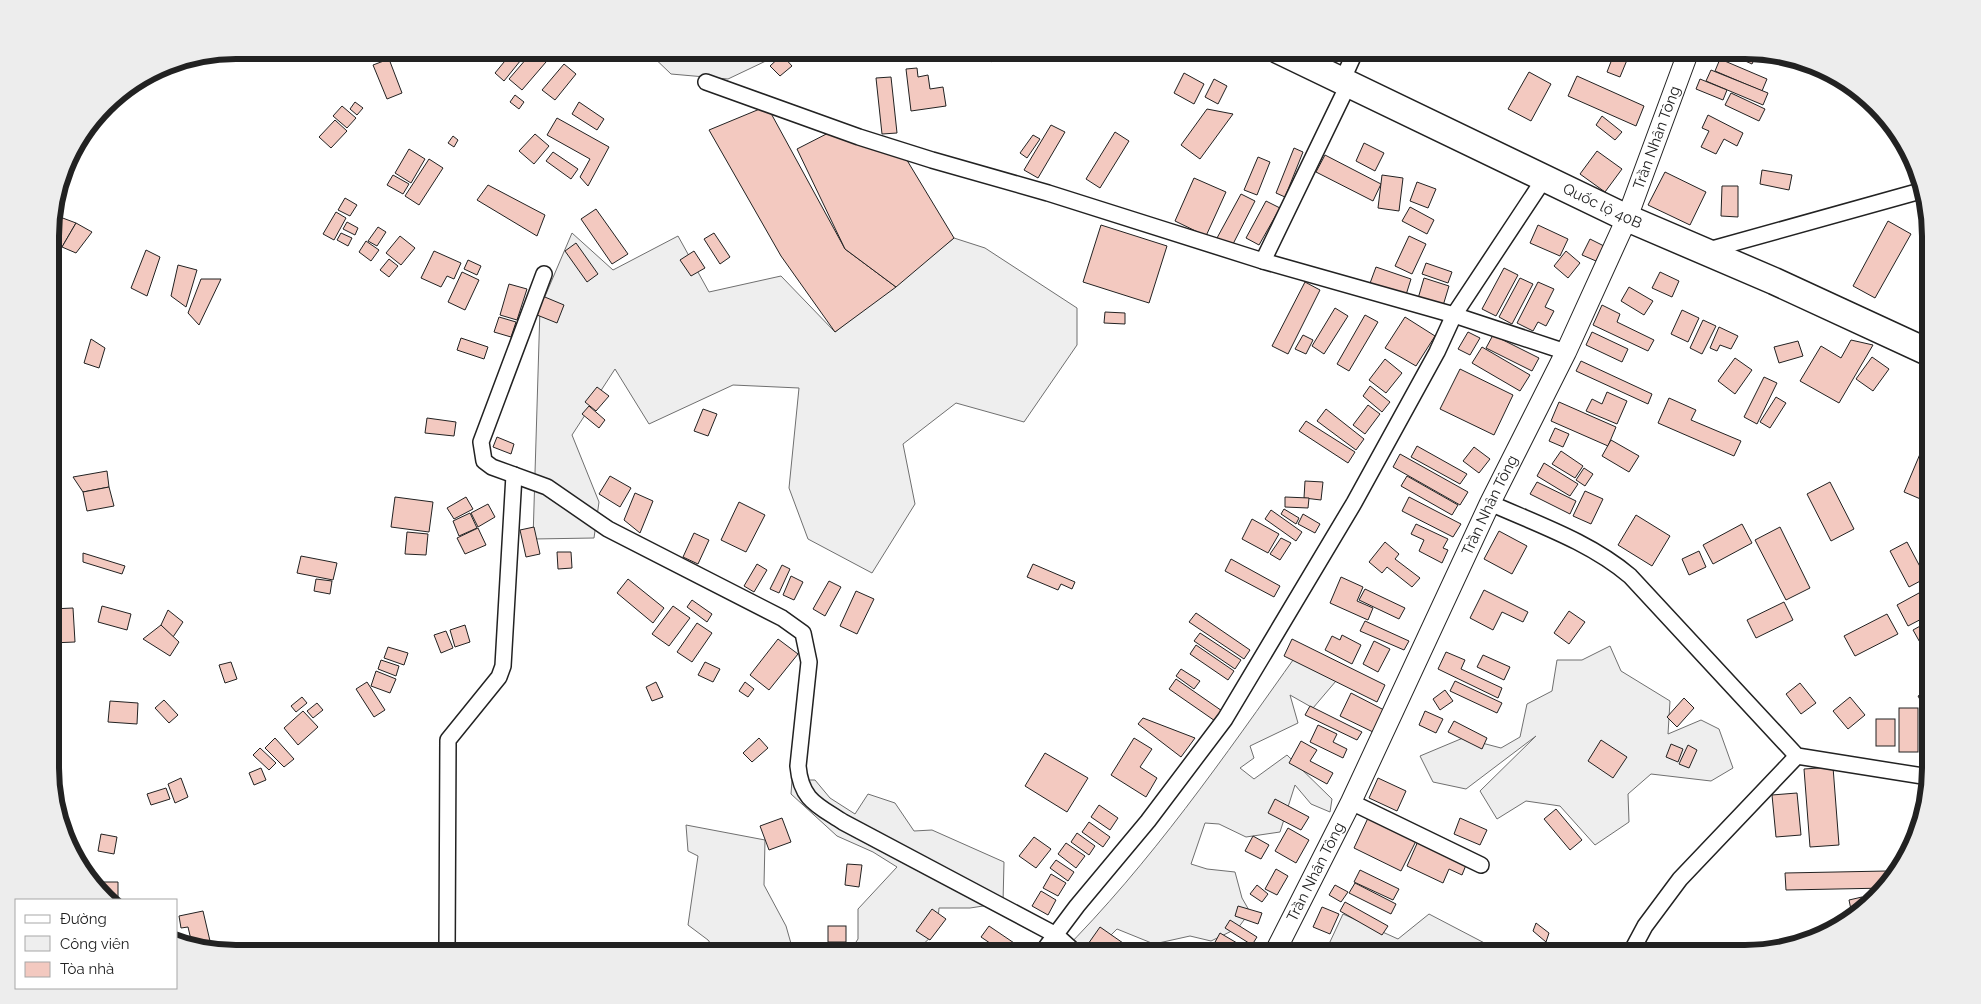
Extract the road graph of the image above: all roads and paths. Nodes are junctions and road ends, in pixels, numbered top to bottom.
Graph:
1 (1296, 59) edge
2 (1353, 59) edge
3 (1686, 59) edge
4 (706, 82) dead end
5 (1345, 83) junction
6 (1544, 179) junction
7 (1917, 192) edge
8 (1628, 218) junction
9 (1704, 251) junction
10 (1263, 261) junction
11 (544, 274) dead end
12 (1454, 315) junction
13 (1922, 350) edge
14 (1566, 352) junction
15 (514, 475) junction
16 (1490, 503) junction
17 (1797, 756) junction
18 (1922, 776) edge
19 (1351, 802) junction
20 (1481, 865) dead end
21 (1056, 935) junction
22 (447, 945) edge
23 (1048, 945) edge
24 (1067, 945) edge
25 (1279, 945) edge
26 (1635, 945) edge

1 - 5 highway, Quốc lộ 40B
2 - 5 street
3 - 8 street, Trần Nhân Tông
4 - 10 street
5 - 6 highway, Quốc lộ 40B
5 - 10 street
6 - 8 highway, Quốc lộ 40B
6 - 12 street
7 - 9 street
8 - 9 highway, Quốc lộ 40B
8 - 14 street, Trần Nhân Tông
9 - 13 highway, Quốc lộ 40B
10 - 12 street
11 - 15 street
12 - 14 street
12 - 21 street
14 - 16 street, Trần Nhân Tông
15 - 21 street
15 - 22 street
16 - 17 street
16 - 19 street, Trần Nhân Tông
17 - 18 street
17 - 26 street
19 - 20 street
19 - 25 street, Trần Nhân Tông
21 - 23 street
21 - 24 street

